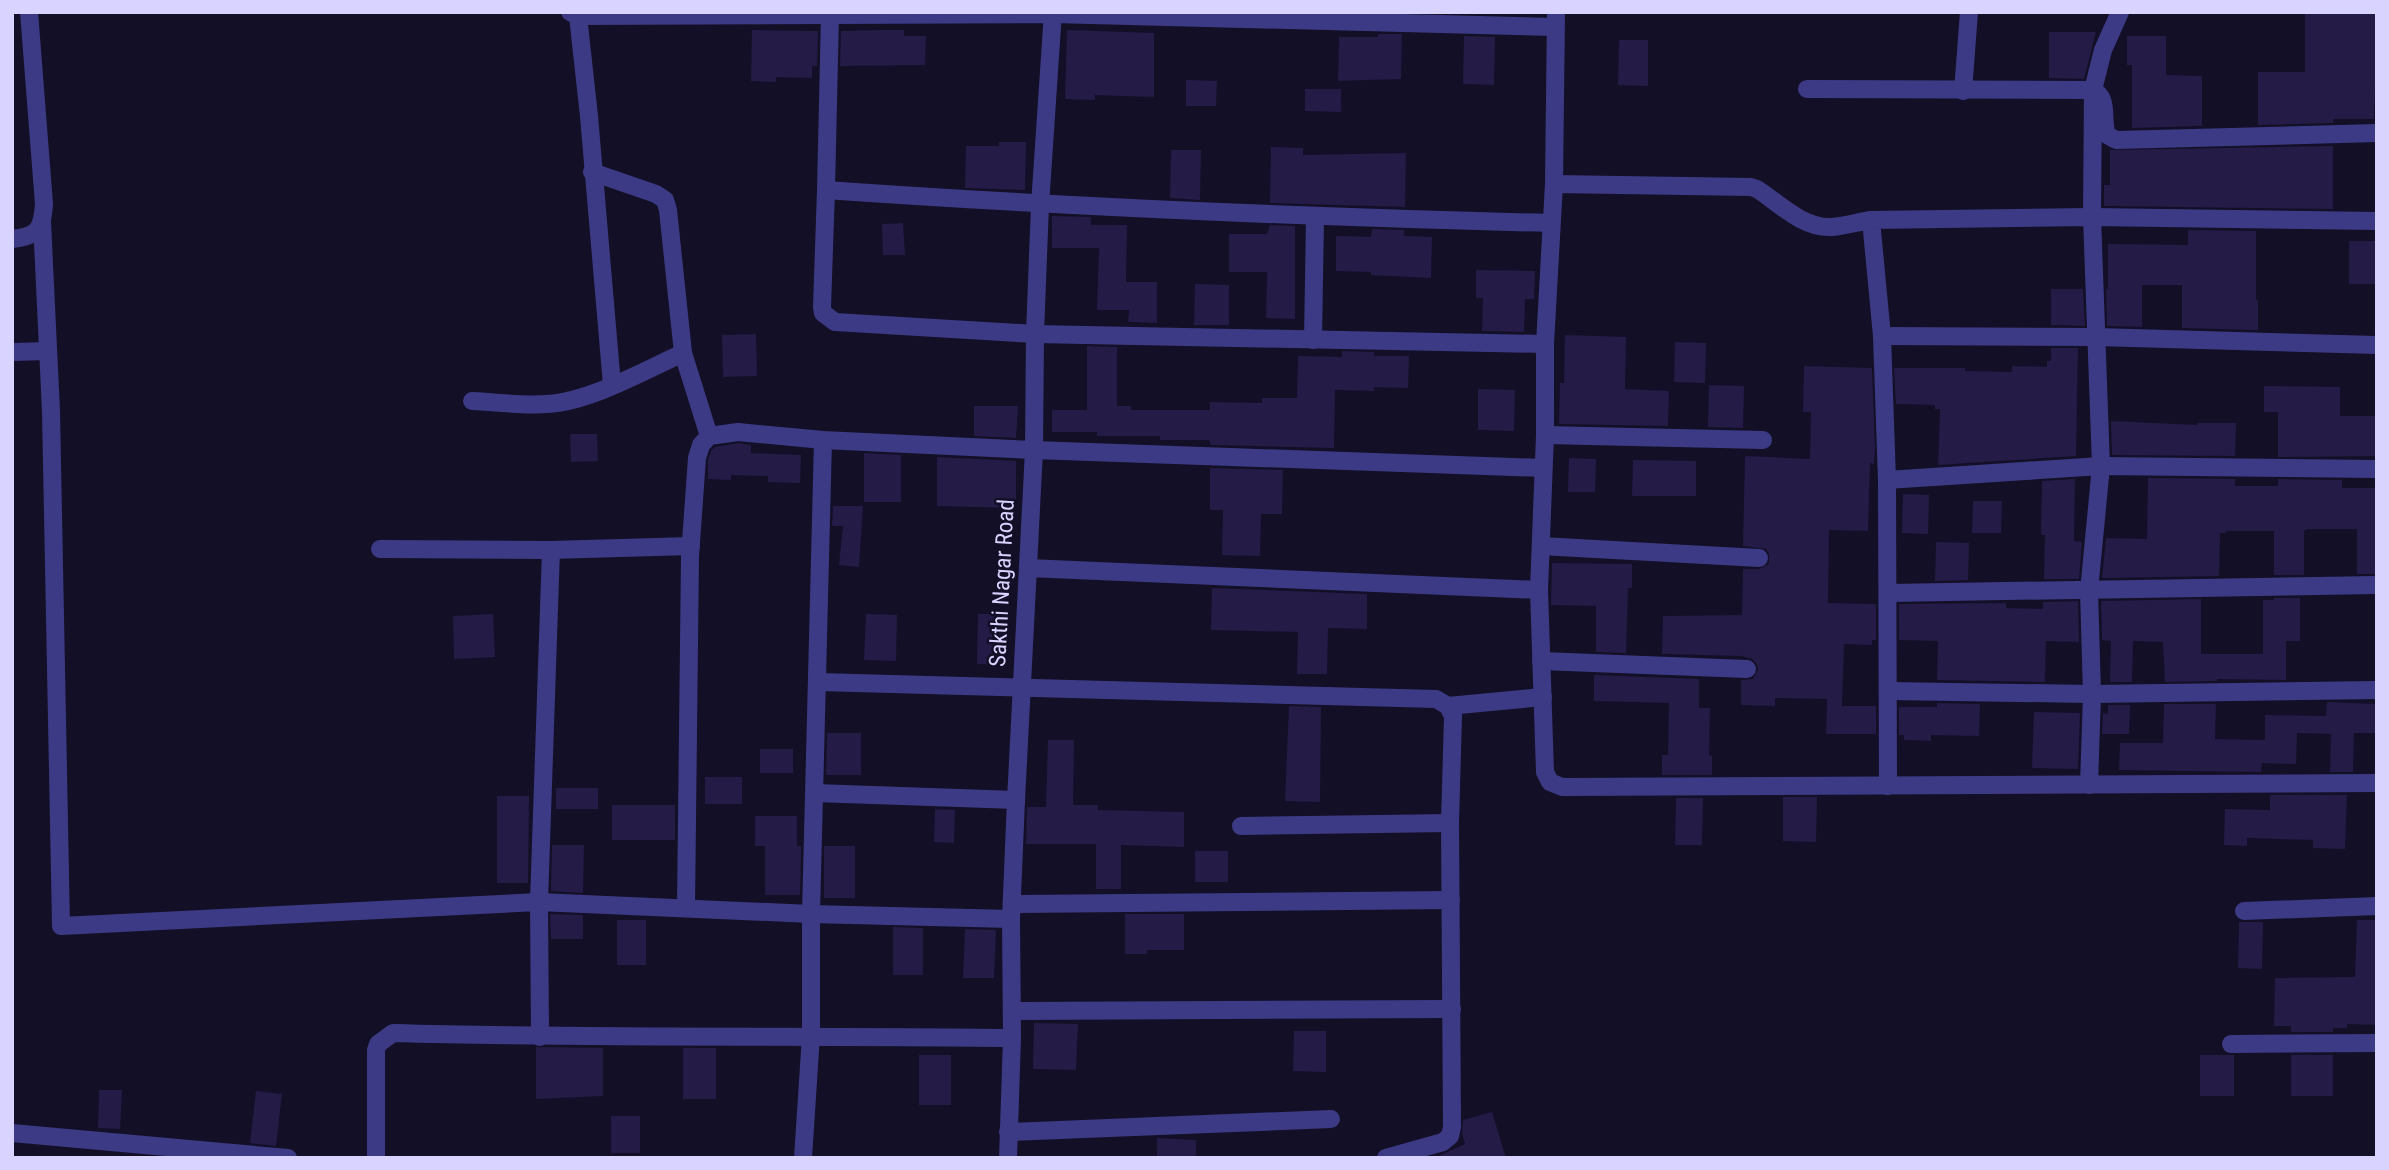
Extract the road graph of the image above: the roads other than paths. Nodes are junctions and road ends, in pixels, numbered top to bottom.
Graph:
1 (29, 12) edge
2 (1969, 12) edge
3 (2120, 12) edge
4 (830, 13) edge
5 (1053, 13) edge
6 (574, 14) edge
7 (1556, 20) edge
8 (1807, 89) dead end
9 (1964, 90) junction
10 (2093, 90) junction
11 (2377, 133) edge
12 (592, 172) junction
13 (1555, 184) junction
14 (826, 190) junction
15 (1040, 205) junction
16 (2092, 217) junction
17 (1315, 218) junction
18 (1871, 220) junction
19 (2377, 221) edge
20 (42, 222) junction
21 (1550, 223) junction
22 (12, 239) edge
23 (1035, 334) junction
24 (1882, 336) junction
25 (2097, 337) junction
26 (1313, 340) junction
27 (1545, 344) junction
28 (2377, 345) edge
29 (48, 351) junction
30 (12, 352) edge
31 (683, 353) junction
32 (612, 385) junction
33 (472, 401) dead end
34 (1545, 435) junction
35 (709, 436) junction
36 (824, 440) junction
37 (1763, 440) dead end
38 (1034, 450) junction
39 (2101, 466) junction
40 (1543, 468) junction
41 (2377, 469) edge
42 (1887, 480) junction
43 (691, 545) junction
44 (1541, 546) junction
45 (380, 548) dead end
46 (551, 550) junction
47 (1759, 558) dead end
48 (1028, 568) junction
49 (2377, 584) edge
50 (1539, 590) junction
51 (2089, 590) junction
52 (1889, 593) junction
53 (1541, 661) junction
54 (1747, 669) dead end
55 (818, 681) junction
56 (1021, 688) junction
57 (2377, 690) edge
58 (1888, 691) junction
59 (2092, 694) junction
60 (1543, 697) junction
61 (1448, 706) junction
62 (2377, 783) edge
63 (2089, 785) junction
64 (1888, 786) junction
65 (815, 793) junction
66 (1016, 800) junction
67 (1450, 823) junction
68 (1241, 825) dead end
69 (1451, 900) junction
70 (539, 902) junction
71 (2377, 906) edge
72 (686, 907) junction
73 (1012, 911) junction
74 (2244, 911) dead end
75 (811, 914) junction
76 (1452, 1009) junction
77 (1012, 1011) junction
78 (811, 1035) junction
79 (540, 1037) junction
80 (1012, 1038) junction
81 (2377, 1043) edge
82 (2231, 1044) dead end
83 (1331, 1119) dead end
84 (1008, 1132) junction
85 (12, 1133) edge
86 (288, 1158) edge
87 (376, 1158) edge
88 (803, 1158) edge
89 (1008, 1158) edge
90 (1386, 1158) edge

1 - 20 street
2 - 9 street
3 - 10 street
4 - 5 street
4 - 6 street
4 - 14 street
5 - 7 street
5 - 15 street, Sakthi Nagar Road
6 - 12 street
7 - 13 street
8 - 9 street
9 - 10 street
10 - 11 street
10 - 16 street
12 - 31 street
12 - 32 street
13 - 18 street
13 - 21 street
14 - 15 street
14 - 23 street
15 - 17 street
15 - 23 street, Sakthi Nagar Road
16 - 18 street
16 - 19 street
16 - 25 street
17 - 21 street
17 - 26 street
18 - 24 street
20 - 22 street
20 - 29 street
21 - 27 street
23 - 26 street
23 - 38 street, Sakthi Nagar Road
24 - 25 street
24 - 42 street
25 - 28 street
25 - 39 street
26 - 27 street
27 - 34 street
29 - 30 street
29 - 70 street
31 - 32 street
31 - 35 street
32 - 33 street
34 - 37 street
34 - 40 street
35 - 36 street
35 - 43 street
36 - 38 street
36 - 55 street
38 - 40 street
38 - 48 street, Sakthi Nagar Road
39 - 41 street
39 - 42 street
39 - 51 street
40 - 44 street
42 - 52 street
43 - 46 street
43 - 72 street
44 - 47 street
44 - 50 street
45 - 46 street
46 - 70 street
48 - 50 street
48 - 56 street, Sakthi Nagar Road
49 - 51 street
50 - 53 street
51 - 52 street
51 - 59 street
52 - 58 street
53 - 54 street
53 - 60 street
55 - 56 street
55 - 65 street
56 - 61 street
56 - 66 street, Sakthi Nagar Road
57 - 59 street
58 - 59 street
58 - 64 street
59 - 63 street
60 - 61 street
60 - 64 street
61 - 67 street
62 - 63 street
63 - 64 street
65 - 66 street
65 - 75 street
66 - 73 street, Sakthi Nagar Road
67 - 68 street
67 - 69 street
69 - 73 street
69 - 76 street
70 - 72 street
70 - 79 street
71 - 74 street
72 - 75 street
73 - 75 street
73 - 77 street, Sakthi Nagar Road
75 - 78 street
76 - 77 street
76 - 90 street
77 - 80 street, Sakthi Nagar Road
78 - 79 street
78 - 80 street
78 - 88 street
79 - 87 street
80 - 84 street, Sakthi Nagar Road
81 - 82 street
83 - 84 street
84 - 89 street, Sakthi Nagar Road
85 - 86 street

